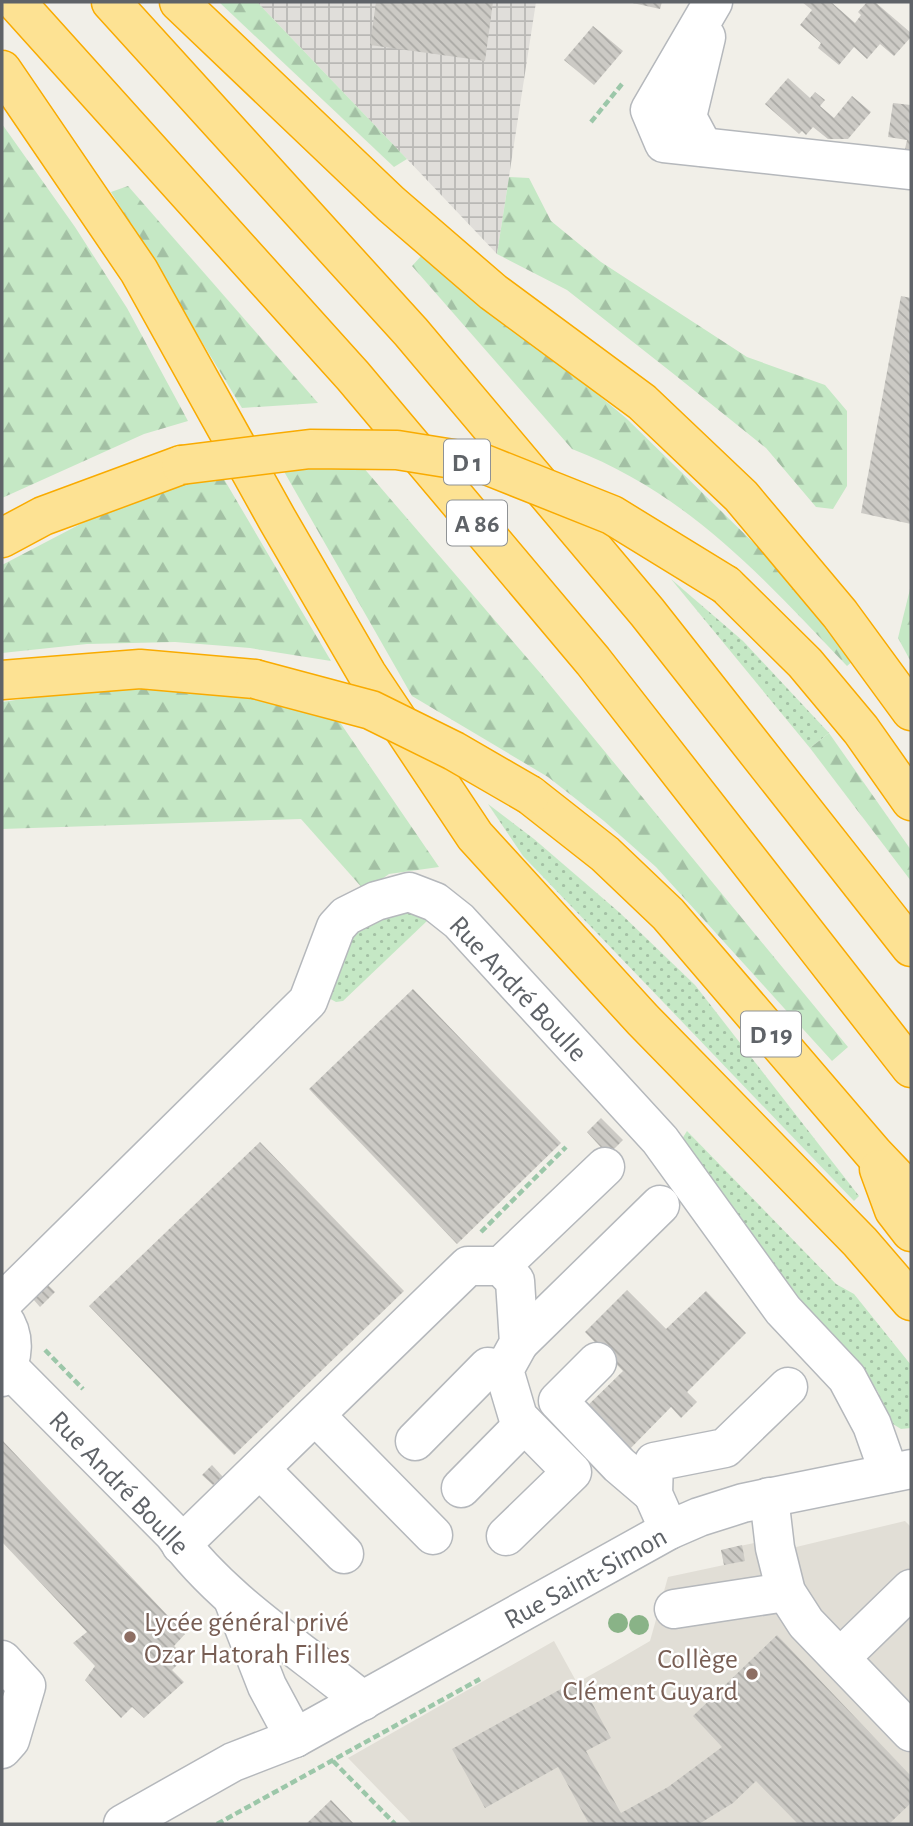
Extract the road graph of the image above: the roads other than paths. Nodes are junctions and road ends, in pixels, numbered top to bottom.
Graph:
1 (16, 2) edge
2 (111, 2) edge
3 (179, 2) edge
4 (714, 2) edge
5 (2, 70) edge
6 (702, 148) junction
7 (911, 170) edge
8 (2, 538) edge
9 (2, 680) edge
10 (911, 711) edge
11 (911, 801) edge
12 (911, 947) edge
13 (911, 1068) edge
14 (874, 1154) junction
15 (605, 1167) dead end
16 (911, 1193) edge
17 (660, 1205) dead end
18 (911, 1232) edge
19 (501, 1266) junction
20 (911, 1301) edge
21 (2, 1303) edge
22 (2, 1317) edge
23 (512, 1356) junction
24 (597, 1362) dead end
25 (5, 1372) edge
26 (788, 1387) dead end
27 (316, 1415) junction
28 (524, 1423) junction
29 (415, 1441) dead end
30 (260, 1469) junction
31 (900, 1471) edge
32 (461, 1488) dead end
33 (653, 1494) junction
34 (769, 1497) junction
35 (669, 1530) junction
36 (433, 1535) dead end
37 (506, 1536) dead end
38 (181, 1545) junction
39 (344, 1554) dead end
40 (911, 1589) edge
41 (786, 1592) junction
42 (232, 1597) junction
43 (674, 1609) dead end
44 (840, 1658) junction
45 (2, 1660) edge
46 (363, 1701) junction
47 (908, 1721) edge
48 (289, 1741) junction
49 (2, 1749) edge
50 (123, 1824) edge
51 (167, 1824) edge

1 - 13 highway, A 86
2 - 12 highway, A 86
3 - 10 highway
4 - 6 street
4 - 6 street
5 - 20 highway
6 - 7 street
8 - 11 highway, D 1, bridge
9 - 14 highway, D 19, bridge
14 - 16 highway
14 - 18 highway
15 - 19 street
17 - 23 street
19 - 23 street
19 - 27 street
21 - 31 street, Rue André Boulle
22 - 25 street, Rue André Boulle
23 - 28 street
23 - 29 street
24 - 33 street
25 - 38 street, Rue André Boulle
26 - 33 street
27 - 30 street
27 - 36 street
28 - 32 street
28 - 37 street
30 - 38 street
30 - 39 street
31 - 34 street, Rue Saint-Simon
33 - 35 street
34 - 35 street, Rue Saint-Simon
34 - 41 street
35 - 46 street, Rue Saint-Simon
38 - 42 street, Rue André Boulle
40 - 44 street
41 - 43 street
41 - 44 street
42 - 46 street, Rue André Boulle
42 - 48 street, Rue André Boulle
44 - 47 street
45 - 49 street
46 - 48 street, Rue Saint-Simon
48 - 50 street, Rue Saint-Simon
48 - 51 street, Rue Saint-Simon

